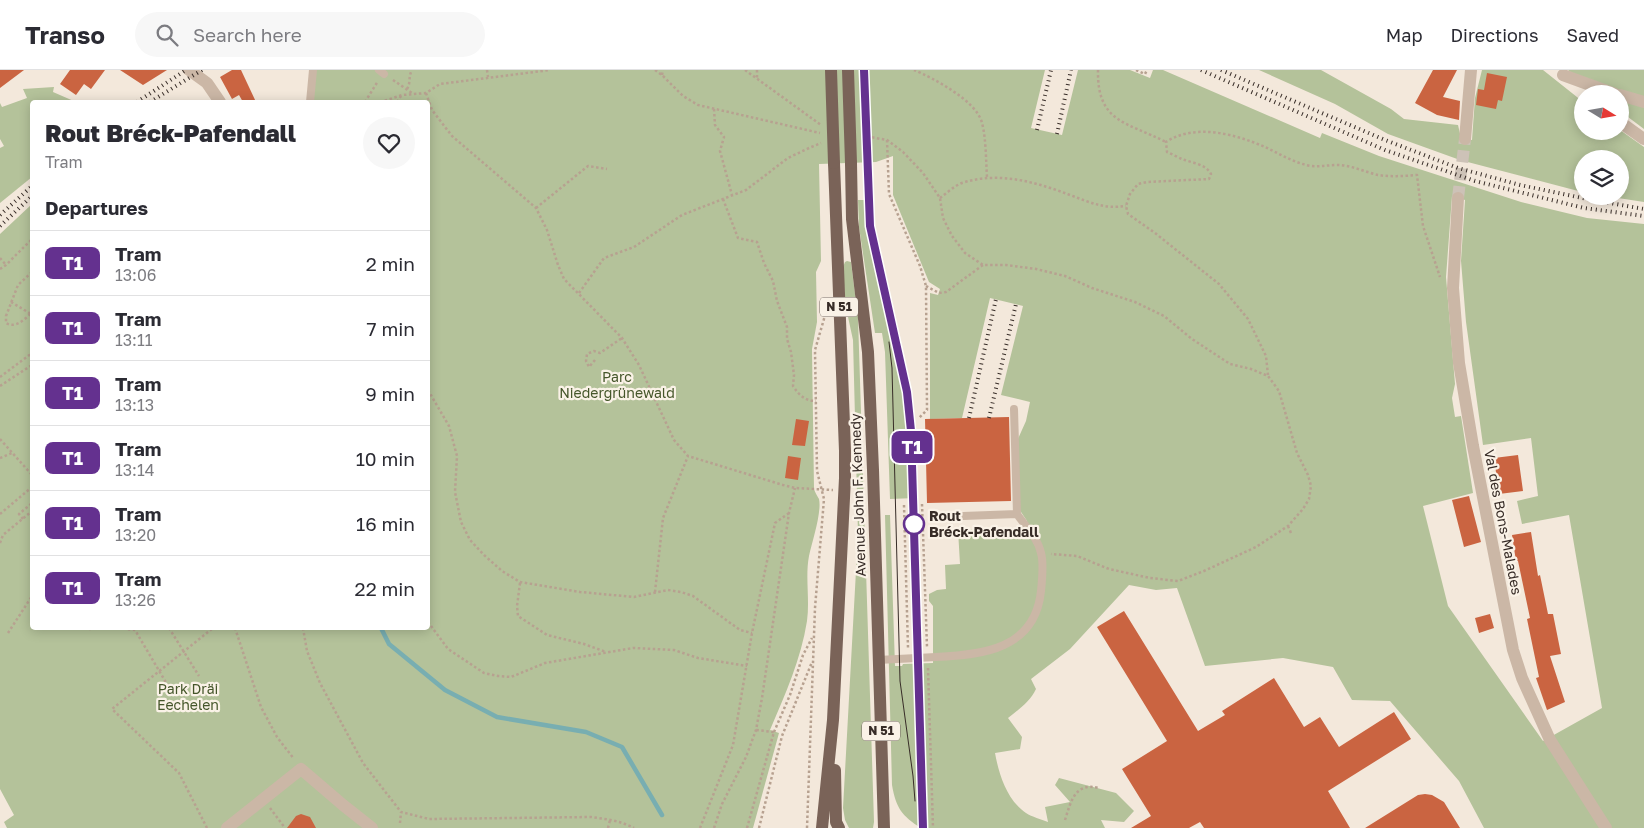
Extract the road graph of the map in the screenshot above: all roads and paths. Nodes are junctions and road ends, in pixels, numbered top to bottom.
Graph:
1 (189, 70) edge
2 (313, 70) edge
3 (412, 70) edge
4 (487, 70) edge
5 (550, 70) edge
6 (655, 70) edge
7 (663, 70) edge
8 (745, 70) edge
9 (756, 70) edge
10 (831, 70) edge
11 (848, 70) edge
12 (914, 70) edge
13 (1098, 70) edge
14 (1136, 70) edge
15 (1147, 70) edge
16 (1471, 70) edge
17 (381, 72) edge
18 (1559, 73) edge
19 (662, 75) junction
20 (488, 77) junction
21 (757, 79) junction
22 (1591, 85) edge
23 (1574, 86) edge
24 (407, 89) junction
25 (412, 93) junction
26 (426, 93) junction
27 (402, 95) junction
28 (1629, 98) edge
29 (219, 100) edge
30 (310, 100) edge
31 (366, 100) edge
32 (387, 100) edge
33 (398, 100) edge
34 (428, 100) edge
35 (1644, 102) edge
36 (430, 104) edge
37 (714, 109) junction
38 (823, 127) dead end
39 (1629, 128) edge
40 (828, 135) dead end
41 (1465, 139) tunnel mouth
42 (1644, 139) edge
43 (823, 142) dead end
44 (1166, 142) junction
45 (607, 169) dead end
46 (987, 177) junction
47 (732, 195) junction
48 (940, 198) junction
49 (1458, 198) tunnel mouth
50 (723, 199) junction
51 (1126, 206) junction
52 (536, 208) junction
53 (30, 241) edge
54 (0, 258) edge
55 (6, 265) junction
56 (982, 265) junction
57 (0, 269) edge
58 (30, 274) edge
59 (926, 286) junction
60 (1453, 288) junction
61 (578, 293) junction
62 (10, 302) junction
63 (826, 311) dead end
64 (30, 312) edge
65 (30, 315) edge
66 (622, 338) junction
67 (30, 354) edge
68 (595, 360) dead end
69 (30, 365) edge
70 (0, 376) edge
71 (1268, 376) junction
72 (0, 386) edge
73 (430, 393) edge
74 (816, 401) junction
75 (1014, 409) dead end
76 (919, 418) dead end
77 (0, 439) edge
78 (12, 453) junction
79 (688, 456) junction
80 (0, 458) edge
81 (30, 473) edge
82 (795, 488) junction
83 (30, 489) edge
84 (821, 489) junction
85 (844, 490) junction
86 (30, 505) edge
87 (904, 505) dead end
88 (30, 513) edge
89 (789, 513) junction
90 (0, 514) edge
91 (1017, 514) junction
92 (936, 517) dead end
93 (23, 519) junction
94 (1288, 526) junction
95 (1291, 533) dead end
96 (0, 543) edge
97 (1042, 553) junction
98 (520, 582) junction
99 (655, 592) junction
100 (30, 599) edge
101 (430, 625) edge
102 (135, 630) edge
103 (170, 630) edge
104 (210, 630) edge
105 (236, 630) edge
106 (303, 630) edge
107 (8, 633) dead end
108 (752, 633) junction
109 (814, 636) junction
110 (183, 651) junction
111 (608, 653) junction
112 (814, 658) junction
113 (908, 658) junction
114 (878, 660) junction
115 (747, 666) junction
116 (159, 671) junction
117 (199, 676) dead end
118 (174, 696) dead end
119 (833, 720) junction
120 (756, 730) junction
121 (774, 732) junction
122 (301, 769) junction
123 (1099, 788) dead end
124 (273, 812) dead end
125 (401, 812) junction
126 (610, 820) junction
127 (1065, 820) dead end
128 (400, 823) dead end
129 (207, 828) edge
130 (227, 828) edge
131 (285, 828) edge
132 (372, 828) edge
133 (608, 828) edge
134 (634, 828) edge
135 (700, 828) edge
136 (714, 828) edge
137 (747, 828) edge
138 (759, 828) edge
139 (807, 828) edge
140 (822, 828) edge
141 (839, 828) edge
142 (884, 828) edge
143 (1606, 828) edge

1 - 29 street
2 - 30 lane
3 - 24 path
4 - 20 path
5 - 20 path
6 - 19 path
7 - 19 path
8 - 21 path
9 - 21 path
10 - 85 main road, Avenue John F. Kennedy / N 51, bridge
11 - 114 main road, Avenue John F. Kennedy / N 51, bridge
12 - 46 path
13 - 44 path
14 - 15 path
16 - 41 street
17 - 24 path
17 - 31 path
18 - 22 street
18 - 23 street
19 - 37 path
20 - 26 path
21 - 38 path
24 - 25 path
25 - 26 path
25 - 27 path
26 - 34 path
27 - 32 path
27 - 33 path
28 - 35 street
36 - 52 path
37 - 40 path
37 - 47 path
39 - 42 street
43 - 47 path
44 - 51 path
44 - 60 path
45 - 52 path
46 - 48 path
46 - 51 path
47 - 50 path
48 - 56 path
48 - 59 path
49 - 60 street, Val des Bons-Malades
50 - 61 path
50 - 74 path
51 - 71 path
52 - 61 path
53 - 55 path
54 - 55 path
55 - 57 path
56 - 59 path
56 - 71 path
58 - 62 path
59 - 76 path
60 - 143 street, Val des Bons-Malades
61 - 66 path
62 - 64 path
62 - 65 path
63 - 74 path
66 - 68 path
66 - 79 path
67 - 70 path
69 - 72 path
71 - 94 path
73 - 98 path
74 - 84 path
75 - 91 lane
77 - 78 path
78 - 80 path
78 - 81 path
79 - 82 path
79 - 99 path
82 - 84 path
82 - 89 path
83 - 90 path
84 - 85 path
84 - 109 path
85 - 119 main road, Avenue John F. Kennedy / N 51
86 - 93 path
87 - 113 path
88 - 93 path
89 - 108 path
89 - 120 path
91 - 92 lane
91 - 97 lane
93 - 96 path
94 - 95 path
94 - 97 path
97 - 113 lane
98 - 99 path
98 - 111 path
99 - 108 path
100 - 107 path
101 - 111 path
102 - 116 path
103 - 110 path
104 - 110 path
105 - 122 path
106 - 125 path
108 - 115 path
109 - 112 path
109 - 121 path
110 - 116 path
110 - 117 path
111 - 115 path
112 - 138 path
112 - 139 path
113 - 114 lane
114 - 142 main road, Avenue John F. Kennedy / N 51
115 - 135 path
116 - 118 path
116 - 129 path
119 - 140 main road, Avenue John F. Kennedy / N 51
119 - 141 main road, N 51
120 - 121 path
120 - 136 path
121 - 137 path
122 - 130 street
122 - 132 street
123 - 127 path
124 - 131 path
125 - 126 path
125 - 128 path
126 - 133 path
126 - 134 path

